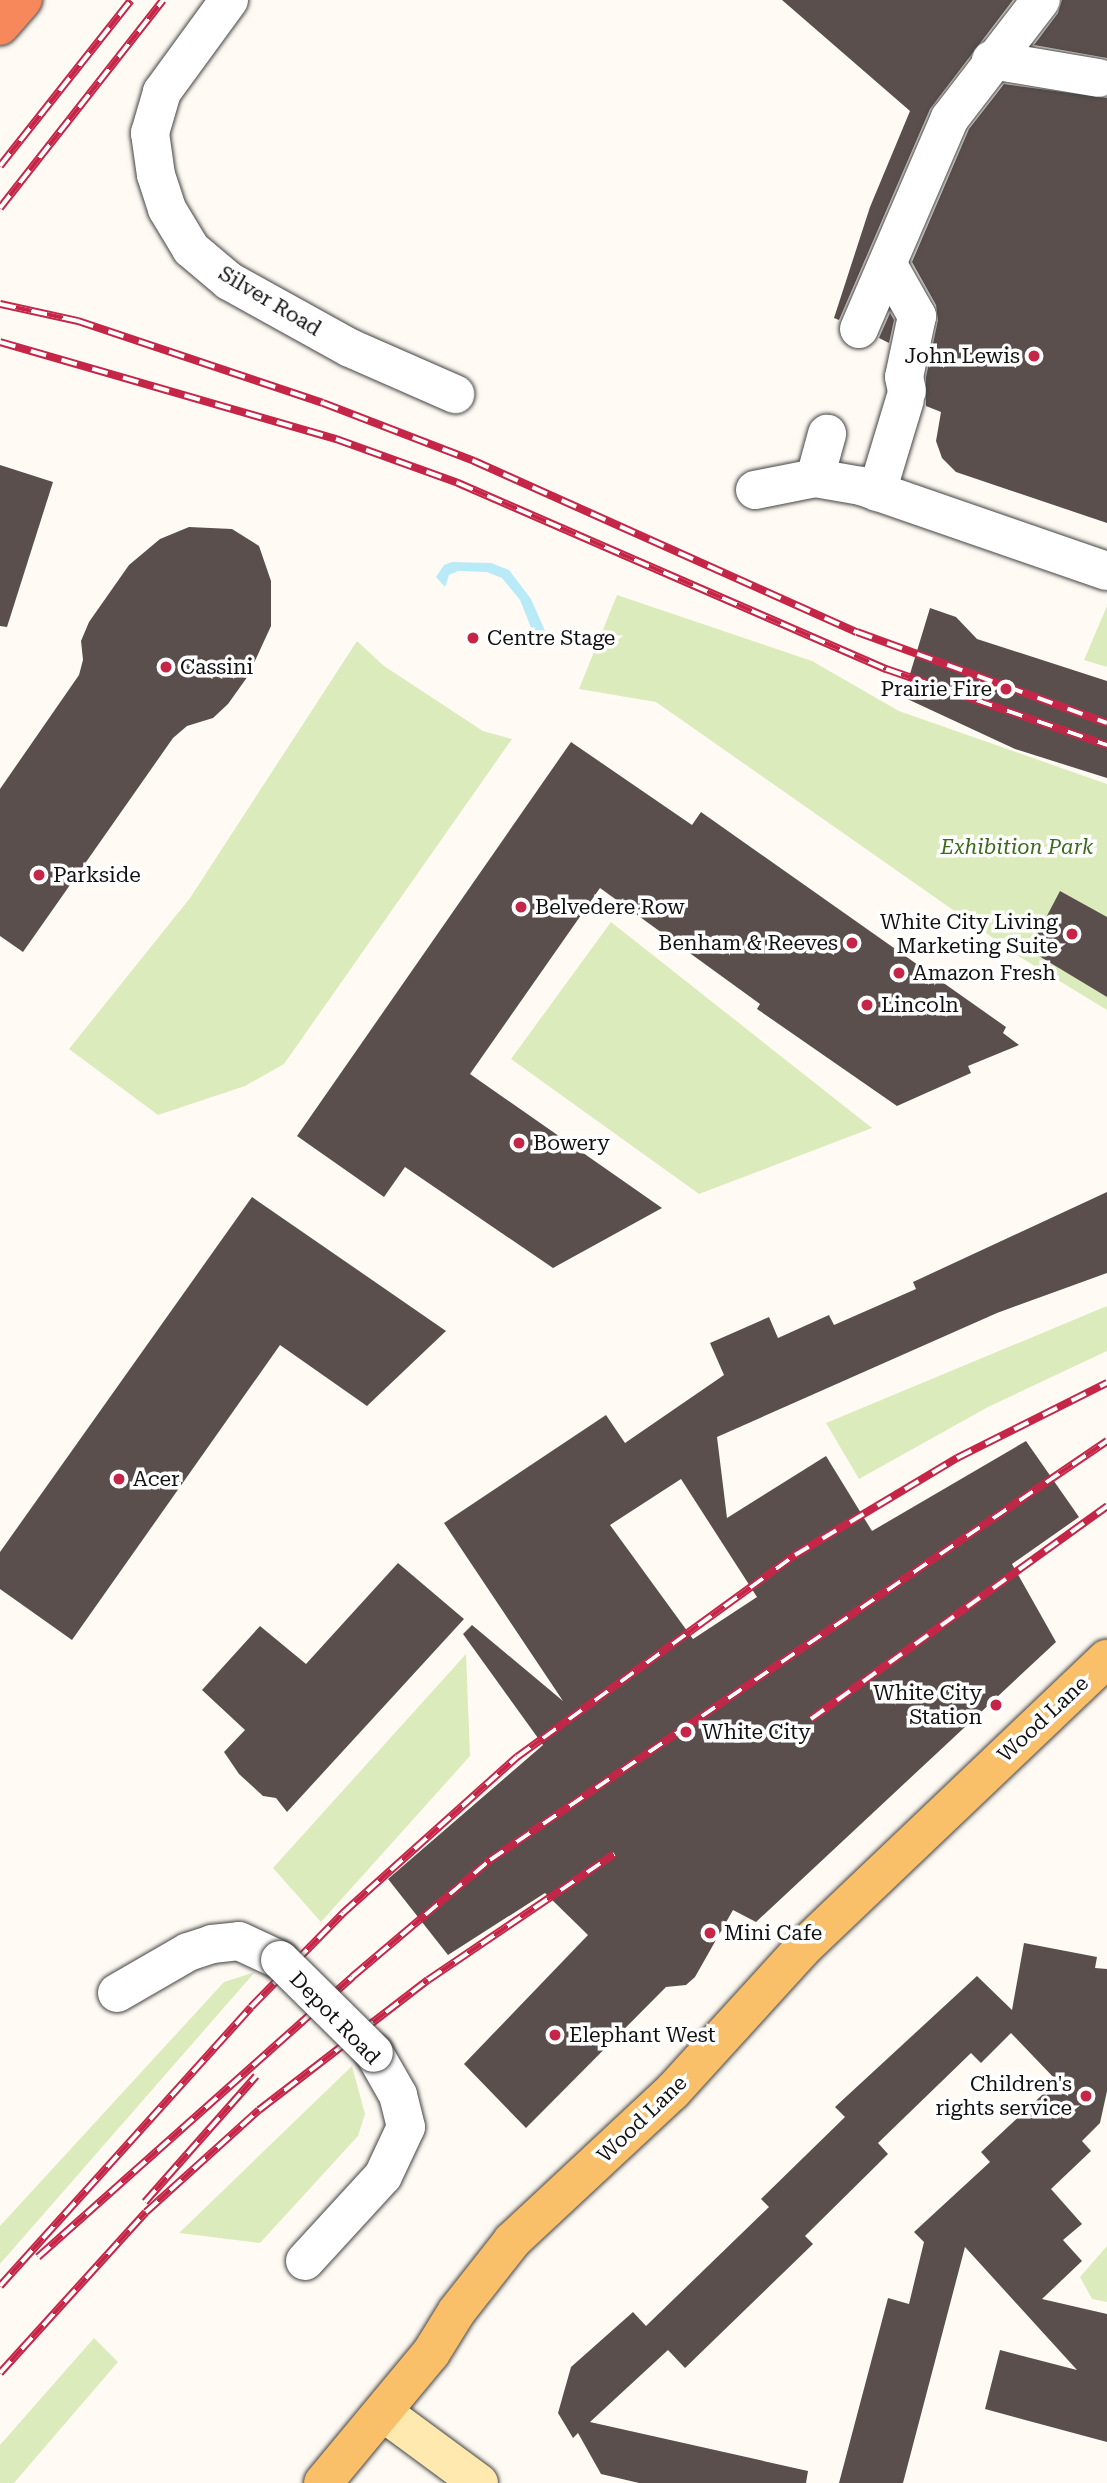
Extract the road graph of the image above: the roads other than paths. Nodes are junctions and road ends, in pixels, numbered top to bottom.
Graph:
1 (23, 0) edge
2 (229, 0) edge
3 (1041, 0) edge
4 (0, 26) edge
5 (991, 60) junction
6 (1099, 78) dead end
7 (888, 265) junction
8 (859, 328) dead end
9 (455, 394) dead end
10 (827, 434) dead end
11 (816, 478) junction
12 (755, 490) dead end
13 (877, 492) junction
14 (1107, 571) edge
15 (1107, 1659) edge
16 (117, 1993) dead end
17 (305, 2261) dead end
18 (384, 2413) junction
19 (323, 2483) edge
20 (479, 2483) edge

1 - 4 highway
2 - 9 street, Silver Road
3 - 5 street
5 - 6 street
5 - 7 street
7 - 8 street
7 - 13 street
10 - 11 street
11 - 12 street
11 - 13 street
13 - 14 street
15 - 18 main road, Wood Lane
16 - 17 street, Depot Road, bridge
18 - 19 main road, Wood Lane
18 - 20 street

